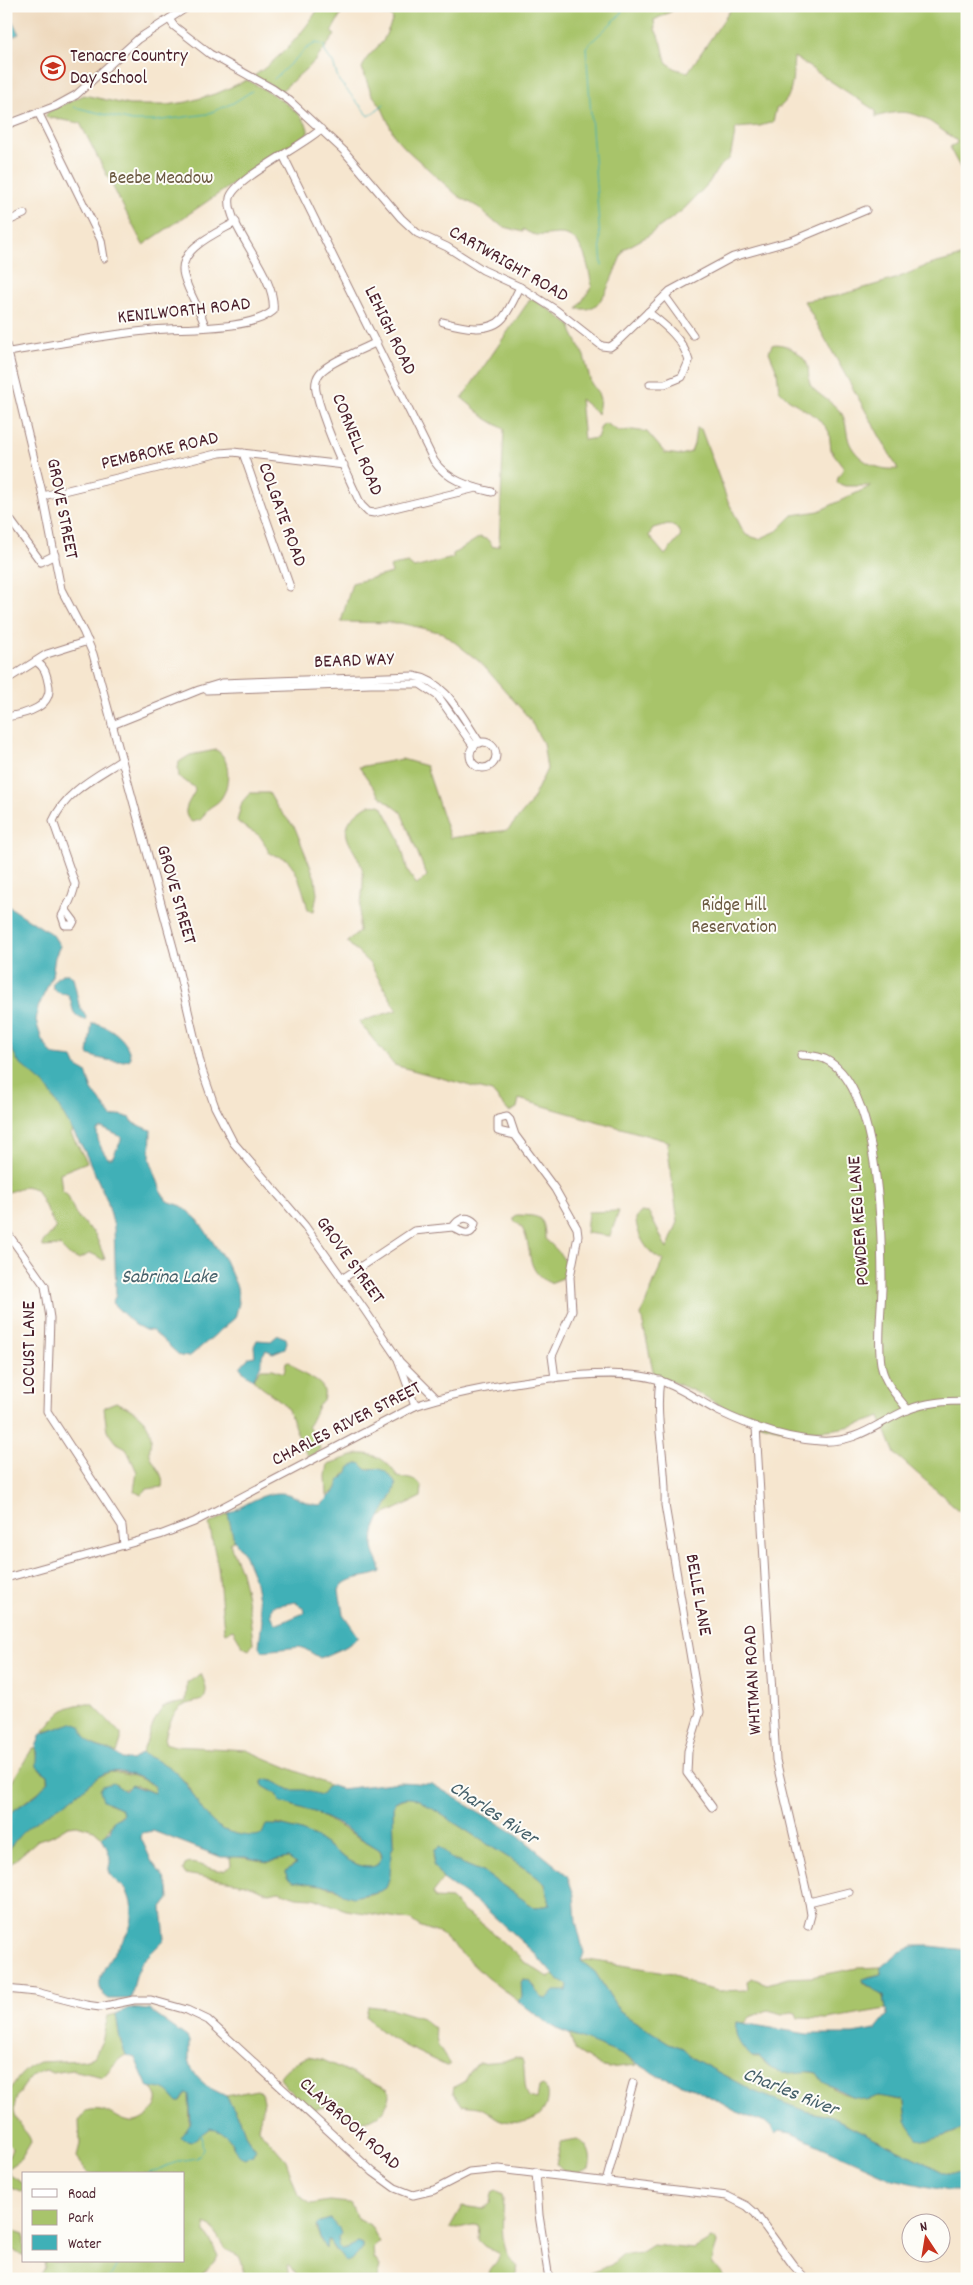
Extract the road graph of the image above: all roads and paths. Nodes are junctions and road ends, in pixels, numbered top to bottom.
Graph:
1 (188, 6) edge
2 (169, 19) junction
3 (38, 112) junction
4 (6, 125) edge
5 (320, 129) junction
6 (283, 155) junction
7 (866, 210) dead end
8 (24, 214) dead end
9 (6, 222) edge
10 (236, 222) junction
11 (104, 258) dead end
12 (520, 287) junction
13 (665, 296) junction
14 (648, 312) junction
15 (443, 322) dead end
16 (205, 326) junction
17 (694, 335) dead end
18 (377, 342) junction
19 (7, 348) edge
20 (650, 384) dead end
21 (243, 453) junction
22 (344, 465) junction
23 (476, 488) junction
24 (492, 492) dead end
25 (43, 496) junction
26 (6, 514) edge
27 (55, 555) junction
28 (290, 587) dead end
29 (88, 641) junction
30 (45, 656) junction
31 (37, 662) junction
32 (44, 667) junction
33 (6, 680) edge
34 (6, 717) edge
35 (112, 725) junction
36 (477, 745) dead end
37 (122, 760) junction
38 (65, 909) dead end
39 (801, 1055) dead end
40 (515, 1135) dead end
41 (453, 1227) dead end
42 (6, 1231) edge
43 (342, 1279) junction
44 (398, 1359) junction
45 (555, 1378) junction
46 (660, 1380) junction
47 (436, 1398) junction
48 (967, 1401) edge
49 (415, 1406) junction
50 (908, 1410) junction
51 (756, 1427) junction
52 (124, 1545) junction
53 (6, 1578) edge
54 (712, 1807) dead end
55 (849, 1892) dead end
56 (809, 1902) junction
57 (808, 1926) dead end
58 (6, 1989) edge
59 (633, 2083) dead end
60 (536, 2172) junction
61 (606, 2182) junction
62 (549, 2279) edge
63 (806, 2279) edge

1 - 2 street
2 - 3 street
2 - 5 street, CARTWRIGHT ROAD
3 - 4 street
3 - 11 street
5 - 6 street, KENILWORTH ROAD
5 - 12 street, CARTWRIGHT ROAD
6 - 10 street, KENILWORTH ROAD
6 - 18 street, LEHIGH ROAD
7 - 13 street, CARTWRIGHT ROAD
8 - 9 street
10 - 16 street
10 - 16 street, KENILWORTH ROAD
12 - 14 street, CARTWRIGHT ROAD
12 - 15 street
13 - 14 street, CARTWRIGHT ROAD
13 - 17 street
14 - 20 street
16 - 19 street, KENILWORTH ROAD
18 - 22 street, CORNELL ROAD
18 - 23 street, LEHIGH ROAD
19 - 25 street, GROVE STREET
21 - 22 street, PEMBROKE ROAD
21 - 25 street, PEMBROKE ROAD
21 - 28 street, COLGATE ROAD
22 - 23 street, CORNELL ROAD
23 - 24 street, LEHIGH ROAD
25 - 27 street, GROVE STREET
26 - 27 street
27 - 29 street, GROVE STREET
29 - 30 street
29 - 35 street, GROVE STREET
30 - 31 street
30 - 32 street
31 - 32 street
31 - 33 street
32 - 34 street
35 - 36 street, BEARD WAY
35 - 37 street, GROVE STREET
37 - 38 street
37 - 43 street, GROVE STREET
39 - 50 street, POWDER KEG LANE
40 - 45 street
41 - 43 street
42 - 52 street, LOCUST LANE
43 - 44 street, GROVE STREET
44 - 47 street
44 - 49 street, GROVE STREET
45 - 46 street, CHARLES RIVER STREET
45 - 47 street, CHARLES RIVER STREET
46 - 51 street, CHARLES RIVER STREET
46 - 54 street, BELLE LANE
47 - 49 street, CHARLES RIVER STREET
48 - 50 street, CHARLES RIVER STREET
49 - 52 street, CHARLES RIVER STREET
50 - 51 street, CHARLES RIVER STREET
51 - 56 street, WHITMAN ROAD
52 - 53 street, CHARLES RIVER STREET
55 - 56 street
56 - 57 street, WHITMAN ROAD
58 - 60 street, CLAYBROOK ROAD
59 - 61 street
60 - 61 street, CLAYBROOK ROAD
60 - 62 street
61 - 63 street, CLAYBROOK ROAD

